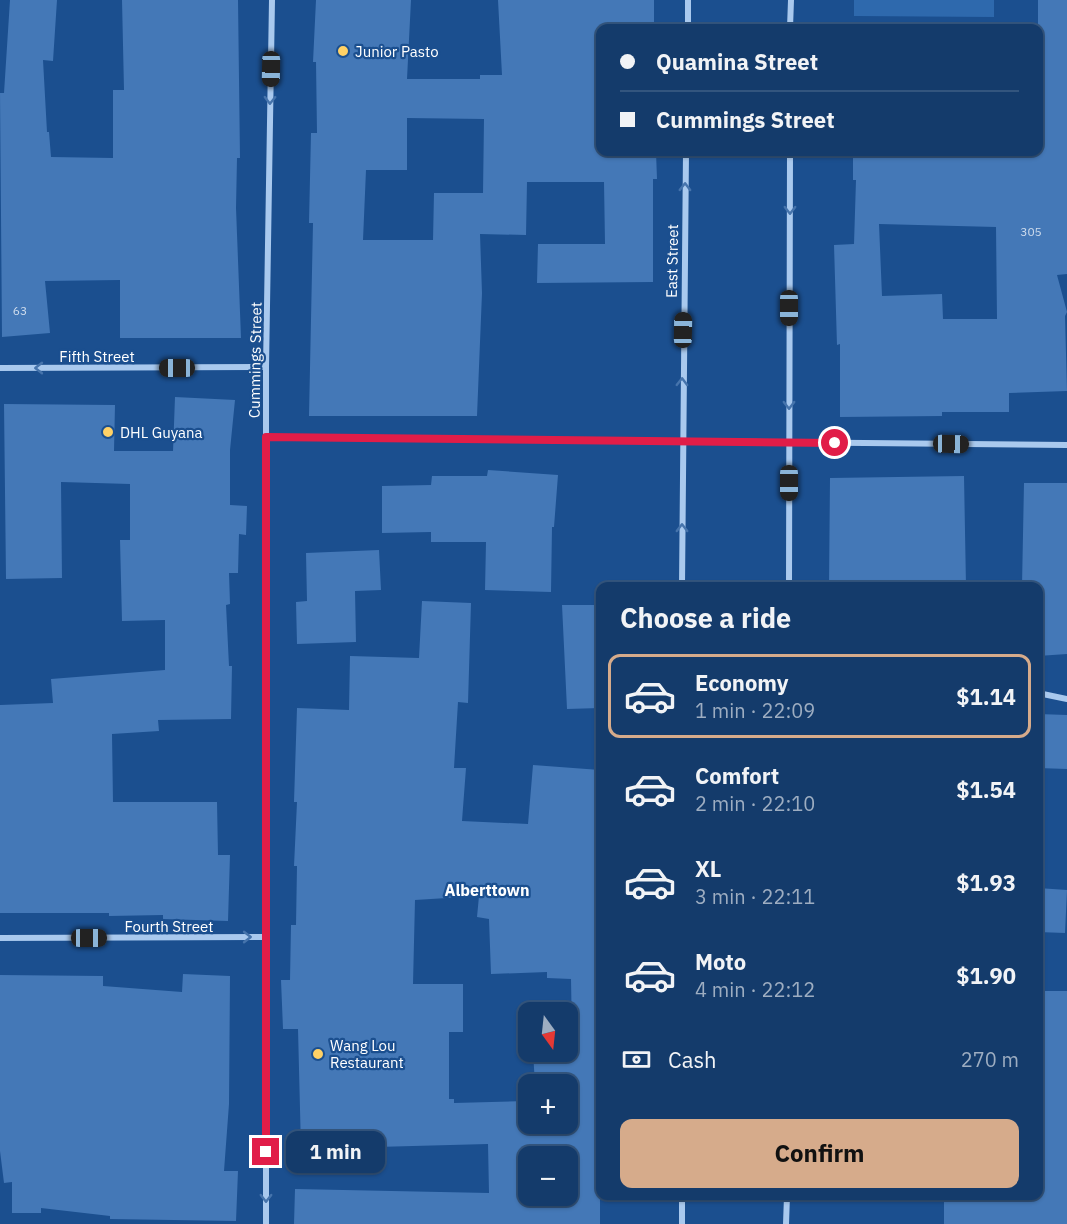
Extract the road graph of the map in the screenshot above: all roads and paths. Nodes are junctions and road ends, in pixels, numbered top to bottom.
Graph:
1 (272, 0) edge
2 (688, 0) edge
3 (790, 0) edge
4 (688, 24) edge
5 (790, 24) edge
6 (686, 156) edge
7 (790, 156) edge
8 (266, 367) junction
9 (0, 368) edge
10 (266, 437) junction
11 (681, 441) junction
12 (789, 442) junction
13 (1067, 445) edge
14 (682, 582) edge
15 (789, 582) edge
16 (1043, 694) edge
17 (1067, 699) edge
18 (266, 937) junction
19 (0, 938) edge
20 (682, 1200) edge
21 (786, 1200) edge
22 (266, 1224) edge
23 (682, 1224) edge
24 (786, 1224) edge

1 -> 8 street, Cummings Street
2 - 4 street
3 - 5 street
11 -> 6 street, East Street
7 -> 12 street
8 -> 9 street, Fifth Street
8 - 10 street, Cummings Street
10 - 11 street
10 - 18 street, Cummings Street
11 - 12 street
14 -> 11 street, East Street
12 - 13 street
12 - 15 street
16 - 17 street
19 -> 18 street, Fourth Street
18 -> 22 street, Cummings Street
20 - 23 street
21 - 24 street

